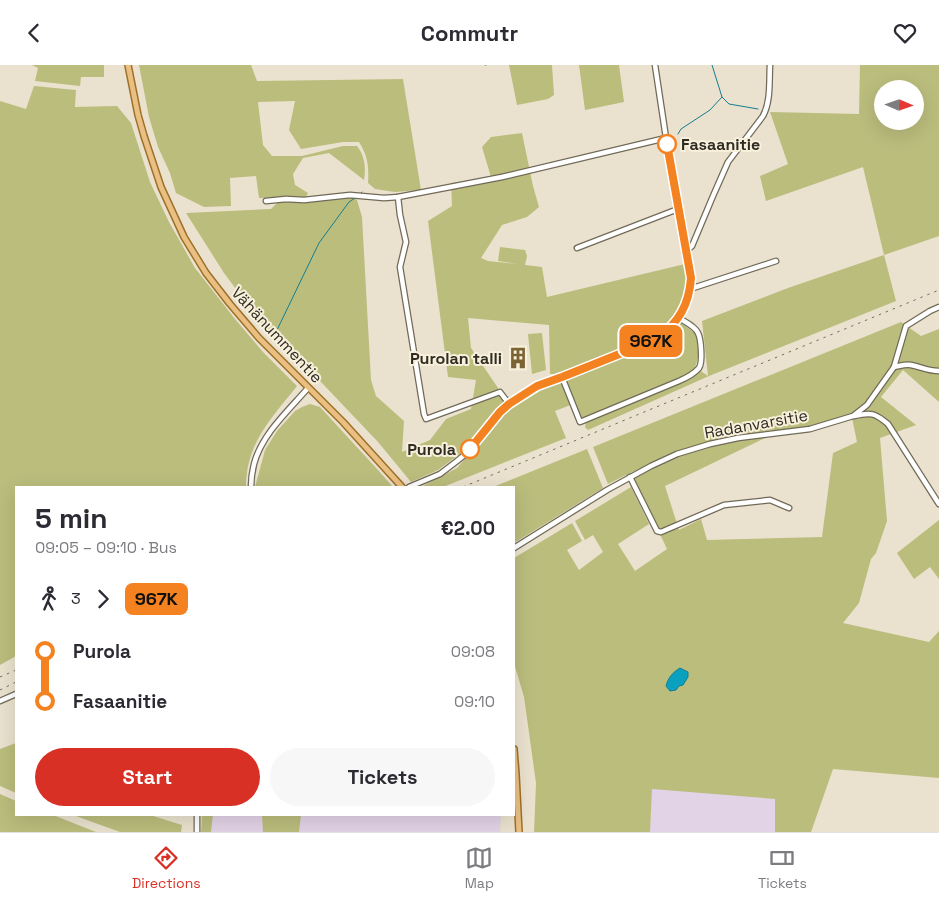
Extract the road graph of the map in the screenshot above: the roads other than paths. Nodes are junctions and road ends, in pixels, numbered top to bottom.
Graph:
1 (128, 65) edge
2 (656, 65) edge
3 (770, 65) edge
4 (666, 138) junction
5 (398, 197) junction
6 (266, 201) dead end
7 (678, 209) junction
8 (577, 247) dead end
9 (686, 251) junction
10 (776, 261) dead end
11 (690, 289) junction
12 (939, 307) edge
13 (679, 317) junction
14 (894, 367) junction
15 (939, 371) edge
16 (562, 377) junction
17 (308, 388) junction
18 (509, 404) junction
19 (853, 417) junction
20 (630, 477) junction
21 (251, 486) edge
22 (401, 486) edge
23 (411, 486) edge
24 (939, 504) edge
25 (789, 508) dead end
26 (515, 547) edge
27 (15, 694) edge
28 (0, 701) edge
29 (515, 762) edge
30 (197, 816) edge
31 (197, 832) edge
32 (519, 832) edge

1 - 17 main road, Vähänummentie
2 - 4 street
3 - 9 street
4 - 5 street
4 - 7 street
5 - 6 street
5 - 18 street
7 - 8 street
7 - 9 street
9 - 11 street
10 - 11 street
11 - 13 street
12 - 14 street, Radanvarsitie
13 - 16 street
13 - 16 street
14 - 15 street
14 - 19 street, Radanvarsitie
16 - 18 street
17 - 21 street
17 - 22 main road, Vähänummentie
18 - 23 street
19 - 20 street, Radanvarsitie
19 - 24 street
20 - 25 street
20 - 26 street, Radanvarsitie
27 - 28 street
29 - 32 main road
30 - 31 street

